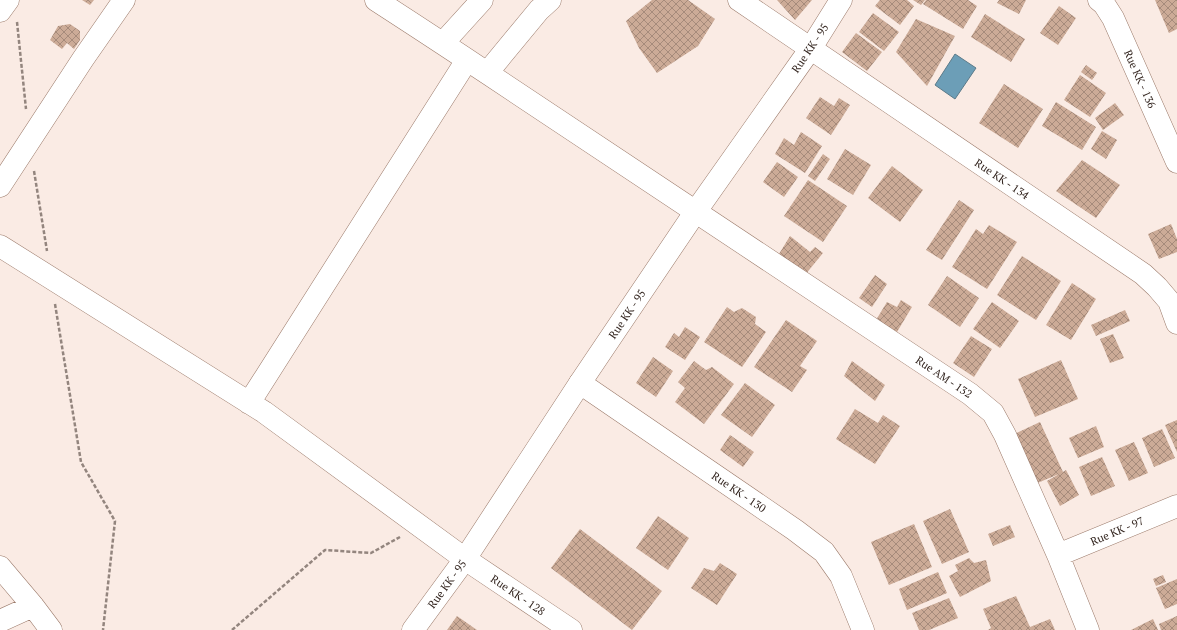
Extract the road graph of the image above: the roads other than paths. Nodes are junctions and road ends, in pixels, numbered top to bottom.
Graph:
1 (124, 0) edge
2 (376, 0) edge
3 (482, 0) edge
4 (550, 0) edge
5 (739, 0) edge
6 (841, 0) edge
7 (1099, 0) edge
8 (443, 43) junction
9 (811, 48) junction
10 (466, 60) junction
11 (487, 72) junction
12 (1177, 162) edge
13 (0, 186) edge
14 (696, 211) junction
15 (0, 246) edge
16 (1173, 298) edge
17 (1177, 323) edge
18 (580, 384) junction
19 (249, 403) junction
20 (1177, 506) edge
21 (1058, 555) junction
22 (465, 559) junction
23 (0, 567) edge
24 (33, 606) junction
25 (0, 621) edge
26 (51, 630) edge
27 (413, 630) edge
28 (571, 630) edge
29 (863, 630) edge
30 (1088, 630) edge

1 - 13 street
2 - 8 street, Rue AM - 132
3 - 8 street
4 - 11 street
5 - 9 street, Rue KK - 134
6 - 9 street, Rue KK - 95
7 - 12 street, Rue KK - 136
8 - 10 street, Rue AM - 132
9 - 14 street, Rue KK - 95
9 - 16 street, Rue KK - 134
10 - 11 street, Rue AM - 132
10 - 19 street
11 - 14 street, Rue AM - 132
14 - 18 street, Rue KK - 95
14 - 21 street, Rue AM - 132
15 - 19 street, Rue KK - 128
16 - 17 street, Rue KK - 134
18 - 22 street, Rue KK - 95
18 - 29 street, Rue KK - 130
19 - 22 street, Rue KK - 128
20 - 21 street, Rue KK - 97
21 - 30 street, Rue AM - 132
22 - 27 street, Rue KK - 95
22 - 28 street, Rue KK - 128
23 - 24 street
24 - 25 street
24 - 26 street

